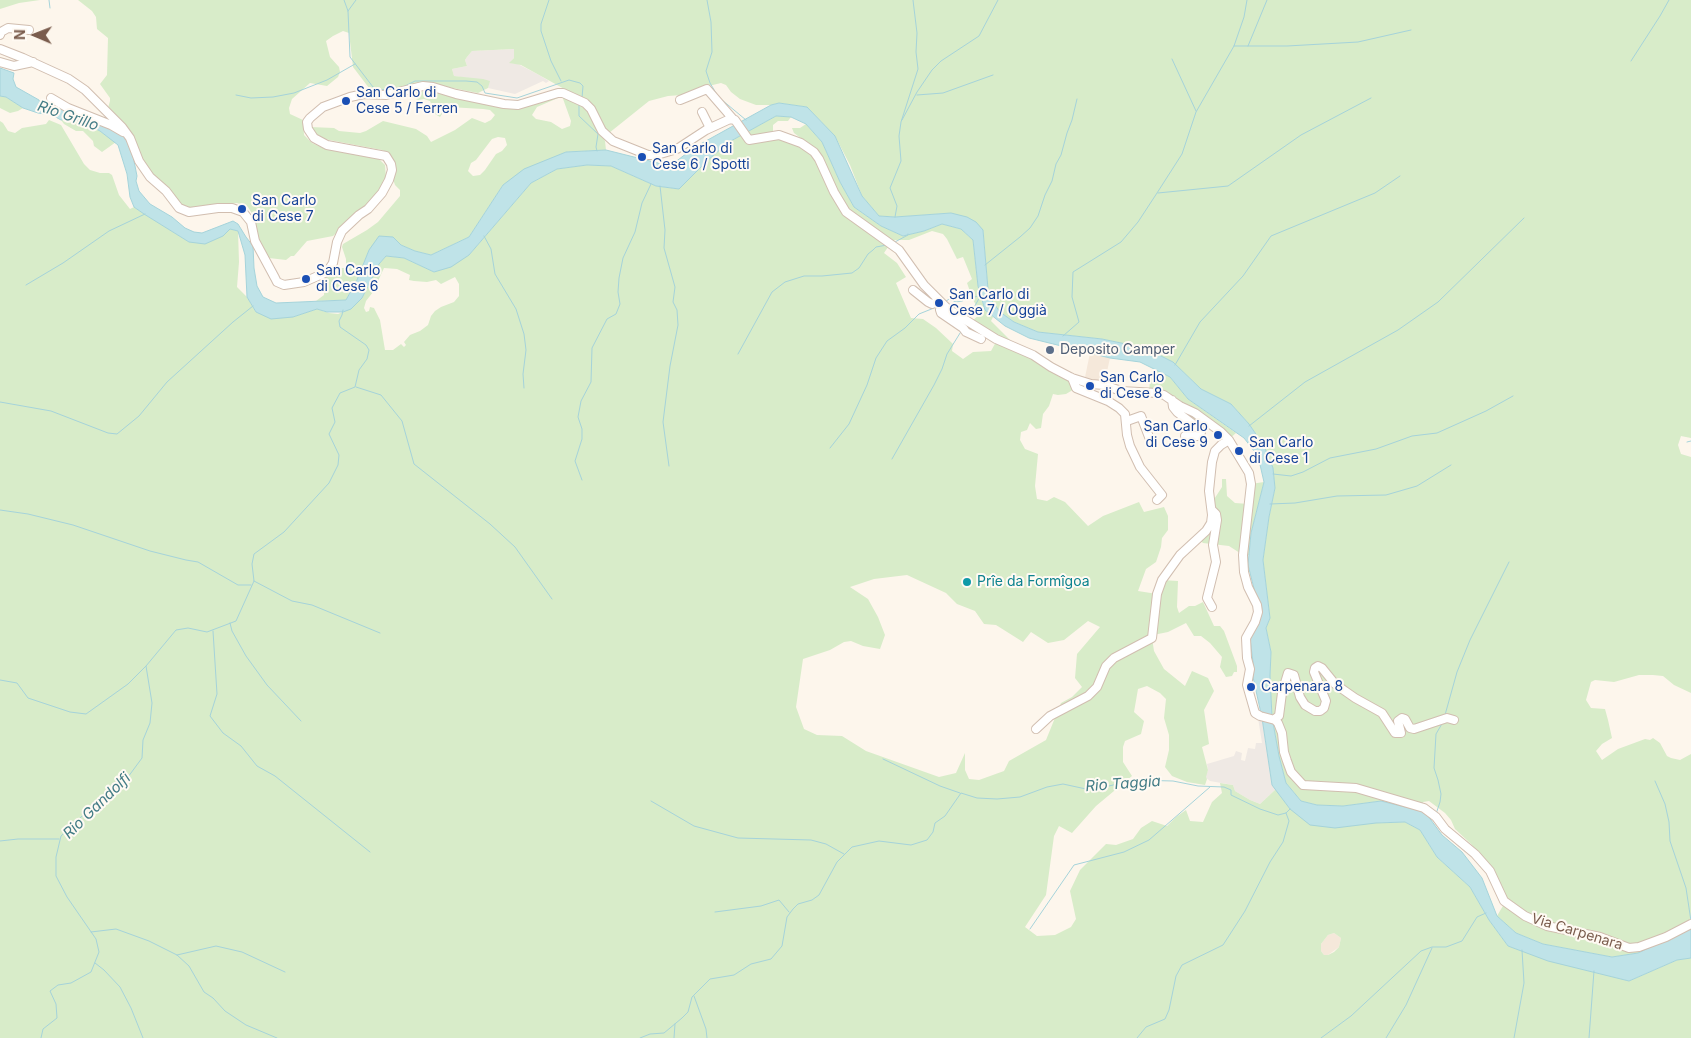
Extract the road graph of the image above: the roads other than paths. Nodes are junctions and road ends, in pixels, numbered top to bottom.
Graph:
1 (29, 30) dead end
2 (0, 35) edge
3 (0, 49) edge
4 (0, 62) edge
5 (33, 62) junction
6 (51, 98) dead end
7 (680, 100) dead end
8 (702, 112) dead end
9 (734, 120) junction
10 (710, 128) junction
11 (130, 138) junction
12 (914, 290) dead end
13 (942, 303) junction
14 (981, 340) dead end
15 (1072, 378) junction
16 (1172, 400) junction
17 (1127, 421) junction
18 (1185, 436) dead end
19 (1149, 437) dead end
20 (1228, 440) junction
21 (1157, 500) dead end
22 (1212, 510) junction
23 (1212, 607) dead end
24 (1276, 719) junction
25 (1454, 720) dead end
26 (1036, 729) dead end
27 (1691, 924) edge

1 - 2 street
3 - 5 street
4 - 5 street
5 - 11 street
6 - 11 street
7 - 9 street
8 - 10 street
9 - 10 street
9 - 13 street
10 - 11 street
12 - 13 street
13 - 14 street
13 - 15 street
15 - 16 street
15 - 17 street
16 - 18 street
16 - 20 street
17 - 19 street
17 - 21 street
20 - 22 street
20 - 24 street
22 - 23 street
22 - 26 street
24 - 25 street
24 - 27 street, Via Carpenara

